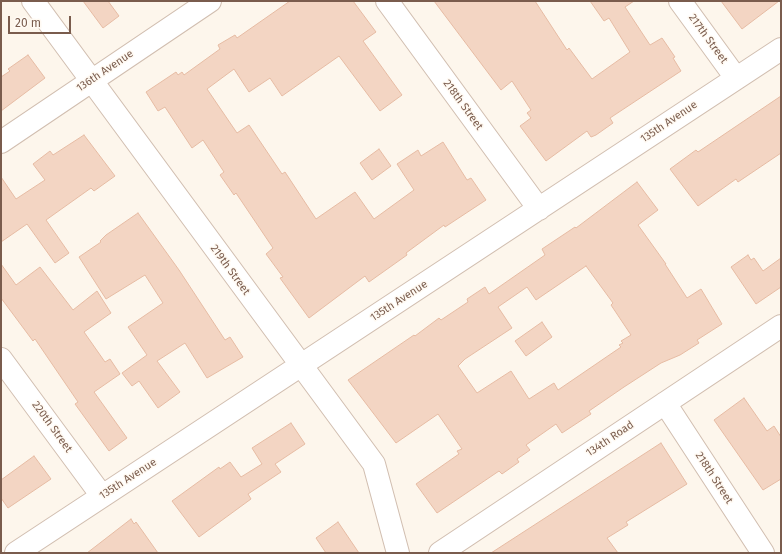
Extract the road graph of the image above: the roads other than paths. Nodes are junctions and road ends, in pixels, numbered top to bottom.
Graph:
1 (33, 1) edge
2 (210, 1) edge
3 (387, 1) edge
4 (680, 1) edge
5 (781, 48) edge
6 (736, 78) junction
7 (92, 81) junction
8 (1, 142) edge
9 (539, 209) junction
10 (781, 326) edge
11 (1, 359) edge
12 (301, 366) junction
13 (665, 403) junction
14 (102, 496) junction
15 (16, 553) edge
16 (398, 553) edge
17 (440, 553) edge
18 (763, 553) edge

1 - 7 street, 219th Street
2 - 7 street, 136th Avenue
3 - 9 street, 218th Street
4 - 6 street, 217th Street
5 - 6 street, 135th Avenue
6 - 9 street, 135th Avenue
7 - 8 street, 136th Avenue
7 - 12 street, 219th Street
9 - 12 street, 135th Avenue
10 - 13 street, 134th Road
11 - 14 street, 220th Street
12 - 14 street, 135th Avenue
12 - 16 street, 219th Street
13 - 17 street, 134th Road
13 - 18 street, 218th Street
14 - 15 street, 135th Avenue

